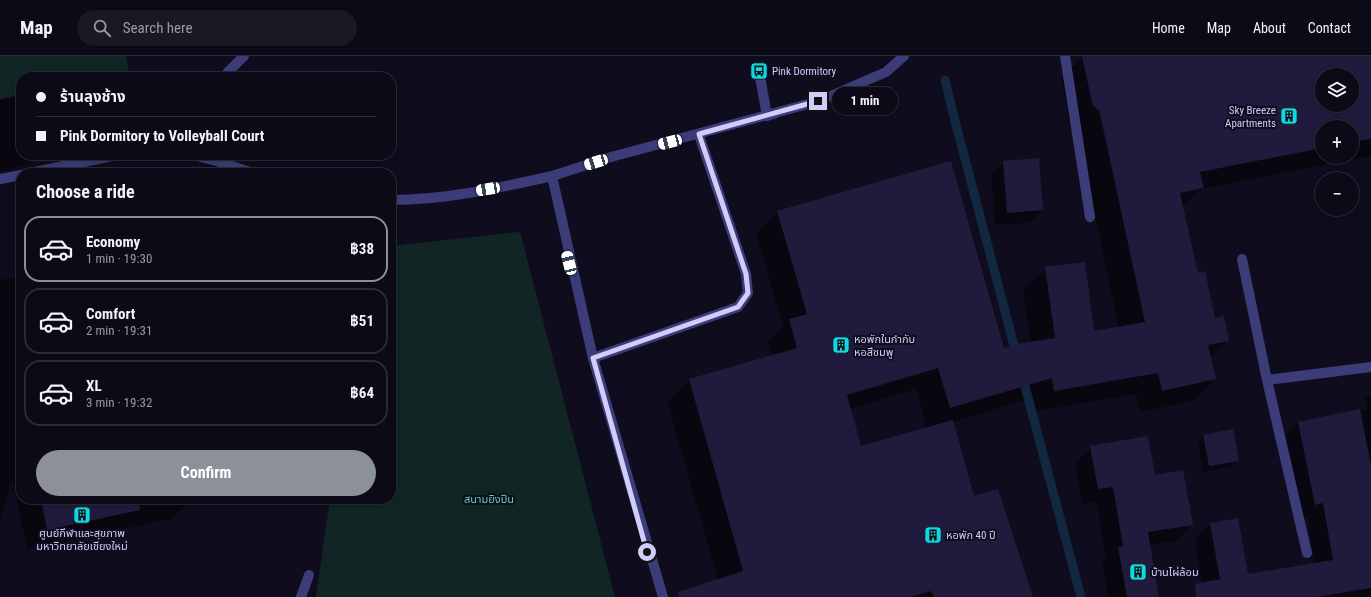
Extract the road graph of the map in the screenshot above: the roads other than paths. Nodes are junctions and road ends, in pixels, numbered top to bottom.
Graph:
1 (244, 56) edge
2 (904, 56) edge
3 (1065, 56) edge
4 (759, 71) dead end
5 (228, 72) edge
6 (767, 116) junction
7 (699, 134) junction
8 (93, 160) edge
9 (224, 160) edge
10 (54, 168) edge
11 (242, 168) edge
12 (16, 176) edge
13 (552, 176) junction
14 (0, 179) edge
15 (396, 200) edge
16 (1090, 218) dead end
17 (1242, 259) dead end
18 (593, 358) junction
19 (1371, 367) edge
20 (1267, 380) junction
21 (1307, 553) dead end
22 (309, 575) dead end
23 (301, 597) edge
24 (660, 597) edge
25 (663, 597) edge

1 - 5 street
2 - 6 street
3 - 16 street
4 - 6 street
6 - 7 street
7 - 13 street
7 - 18 street
8 - 10 street
9 - 11 street
12 - 14 street
13 - 15 street
13 - 18 street
17 - 20 street
18 - 24 street
18 - 25 street
19 - 20 street
20 - 21 street
22 - 23 street

